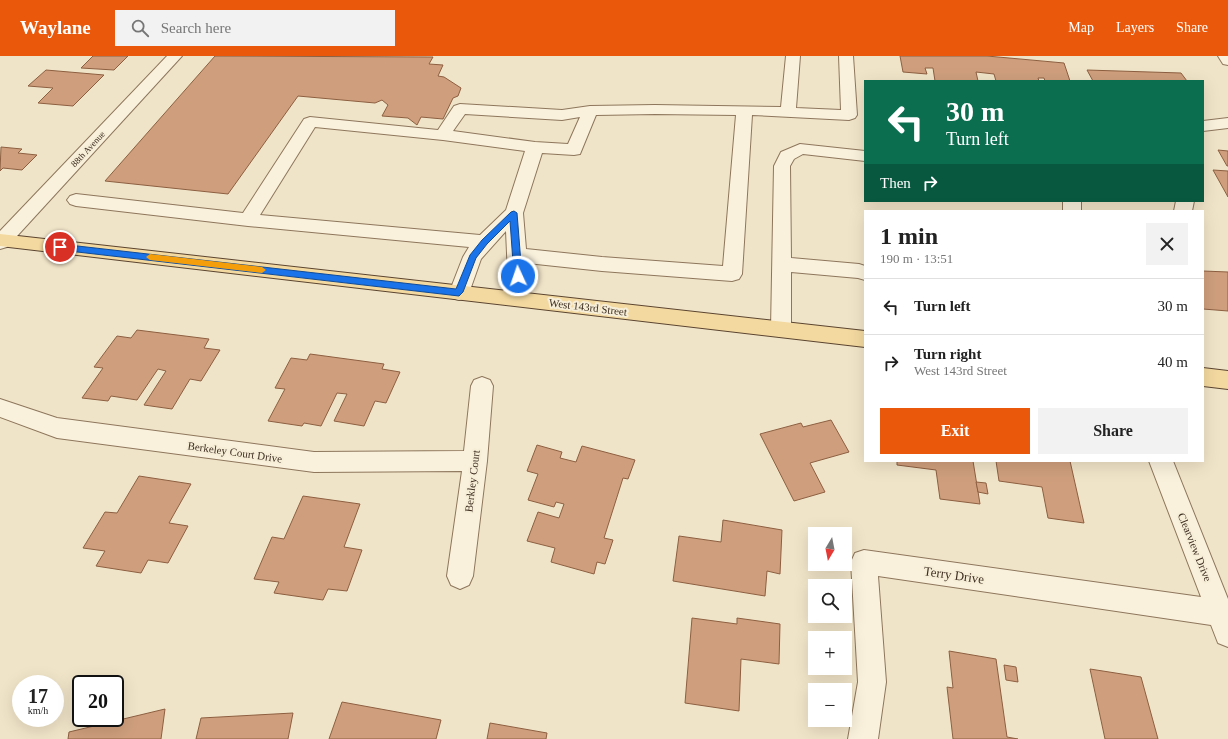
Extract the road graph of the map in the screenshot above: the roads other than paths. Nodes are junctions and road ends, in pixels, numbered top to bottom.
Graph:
1 (175, 56) edge
2 (793, 56) edge
3 (846, 56) edge
4 (1225, 56) edge
5 (1228, 61) edge
6 (744, 110) junction
7 (590, 111) junction
8 (788, 111) junction
9 (1228, 123) edge
10 (1204, 126) edge
11 (443, 135) junction
12 (535, 147) junction
13 (864, 156) edge
14 (76, 200) dead end
15 (514, 213) junction
16 (248, 220) junction
17 (0, 241) edge
18 (484, 242) junction
19 (517, 255) junction
20 (781, 264) junction
21 (864, 273) edge
22 (459, 292) junction
23 (511, 298) junction
24 (780, 329) junction
25 (864, 339) edge
26 (1204, 377) edge
27 (1228, 380) edge
28 (482, 386) dead end
29 (0, 408) edge
30 (475, 461) junction
31 (1161, 462) edge
32 (460, 576) dead end
33 (1226, 620) edge
34 (863, 739) edge

1 - 17 street, 88th Avenue
2 - 8 street
3 - 8 street
4 - 5 street
6 - 7 street
6 - 8 street
6 - 19 street
7 - 11 street
7 - 12 street
9 - 10 street
11 - 12 street
11 - 16 street
12 - 15 street
13 - 20 street
14 - 16 street
15 - 18 street
15 - 19 street
16 - 18 street
17 - 22 main road, West 143rd Street
18 - 22 street
19 - 23 street
20 - 21 street
20 - 24 street
22 - 23 main road, West 143rd Street
23 - 24 main road, West 143rd Street
24 - 25 main road, West 143rd Street
26 - 27 main road
28 - 30 street, Berkley Court
29 - 30 street, Berkeley Court Drive
30 - 32 street, Berkley Court
31 - 33 street, Clearview Drive
33 - 34 street, Terry Drive

